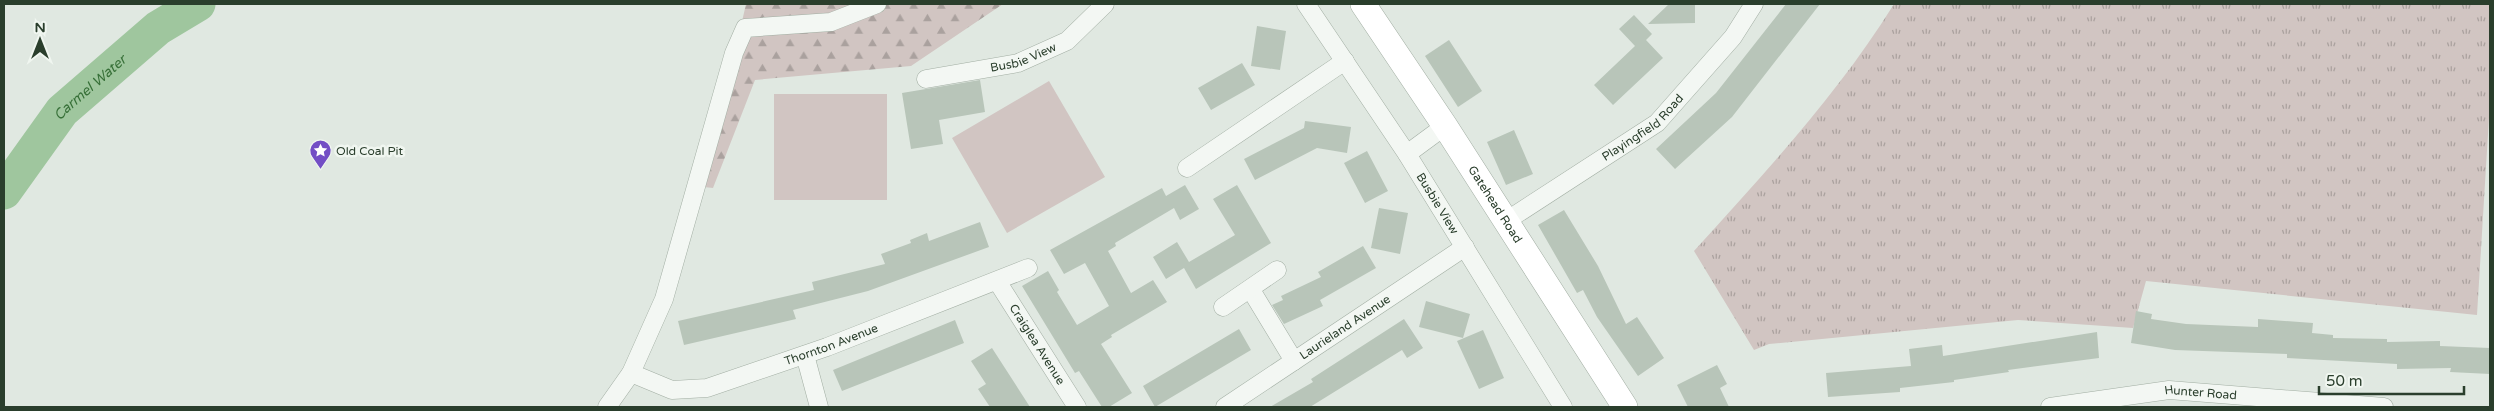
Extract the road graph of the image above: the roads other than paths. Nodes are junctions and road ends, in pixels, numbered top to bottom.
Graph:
1 (877, 4) edge
2 (1105, 4) edge
3 (1306, 4) edge
4 (1363, 4) edge
5 (1754, 4) edge
6 (1344, 61) junction
7 (926, 80) dead end
8 (1445, 126) junction
9 (1407, 154) junction
10 (1187, 168) dead end
11 (1506, 221) junction
12 (1465, 247) junction
13 (1028, 268) dead end
14 (1277, 270) dead end
15 (997, 281) junction
16 (1251, 290) junction
17 (1223, 308) dead end
18 (805, 355) junction
19 (1294, 362) junction
20 (631, 373) junction
21 (607, 407) edge
22 (819, 407) edge
23 (1076, 407) edge
24 (1225, 407) edge
25 (1563, 407) edge
26 (1625, 407) edge
27 (2050, 407) edge
28 (2384, 407) edge

1 - 20 street
2 - 7 street, Busbie View
3 - 6 street, Busbie View
4 - 8 main road, Gatehead Road
5 - 11 street, Playingfield Road
6 - 9 street, Busbie View
6 - 10 street
8 - 9 street
8 - 11 main road, Gatehead Road
9 - 12 street, Busbie View
11 - 26 main road, Gatehead Road
12 - 19 street, Laurieland Avenue
12 - 25 street, Busbie View
13 - 15 street, Thornton Avenue
14 - 16 street
15 - 18 street, Thornton Avenue
15 - 23 street, Craiglea Avenue
16 - 17 street
16 - 19 street
18 - 20 street, Thornton Avenue
18 - 22 street
19 - 24 street, Laurieland Avenue
20 - 21 street
27 - 28 street, Hunter Road

